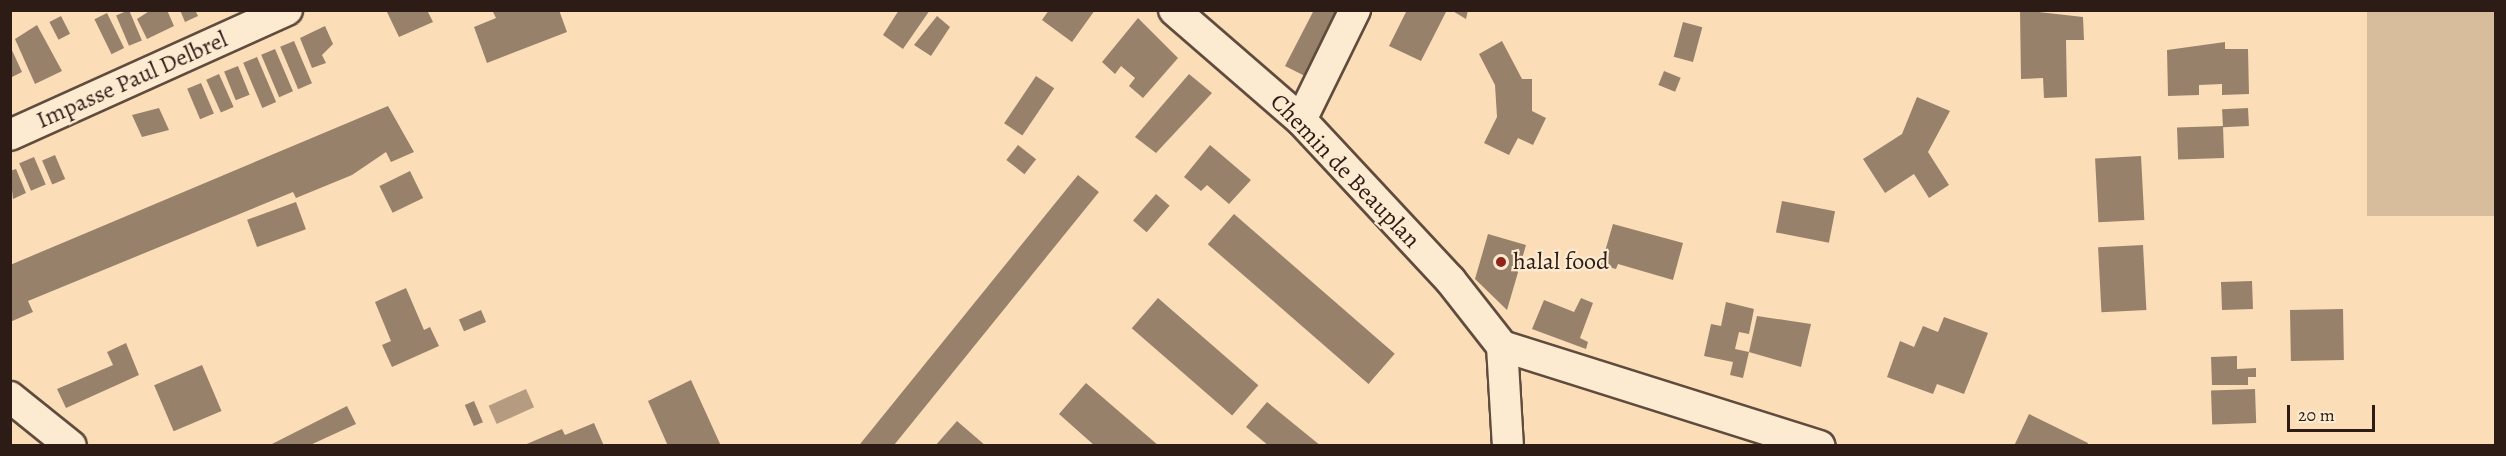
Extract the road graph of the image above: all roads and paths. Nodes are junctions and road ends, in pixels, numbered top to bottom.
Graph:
1 (287, 10) edge
2 (1174, 10) edge
3 (1355, 10) edge
4 (1301, 120) junction
5 (10, 135) edge
6 (1502, 346) junction
7 (10, 397) edge
8 (71, 446) edge
9 (1508, 446) edge
10 (1820, 446) edge

1 - 5 street, Impasse Paul Delbrel
2 - 4 street, Chemin de Beauplan
3 - 4 street
4 - 6 street, Chemin de Beauplan
6 - 9 street
6 - 10 street
7 - 8 street

